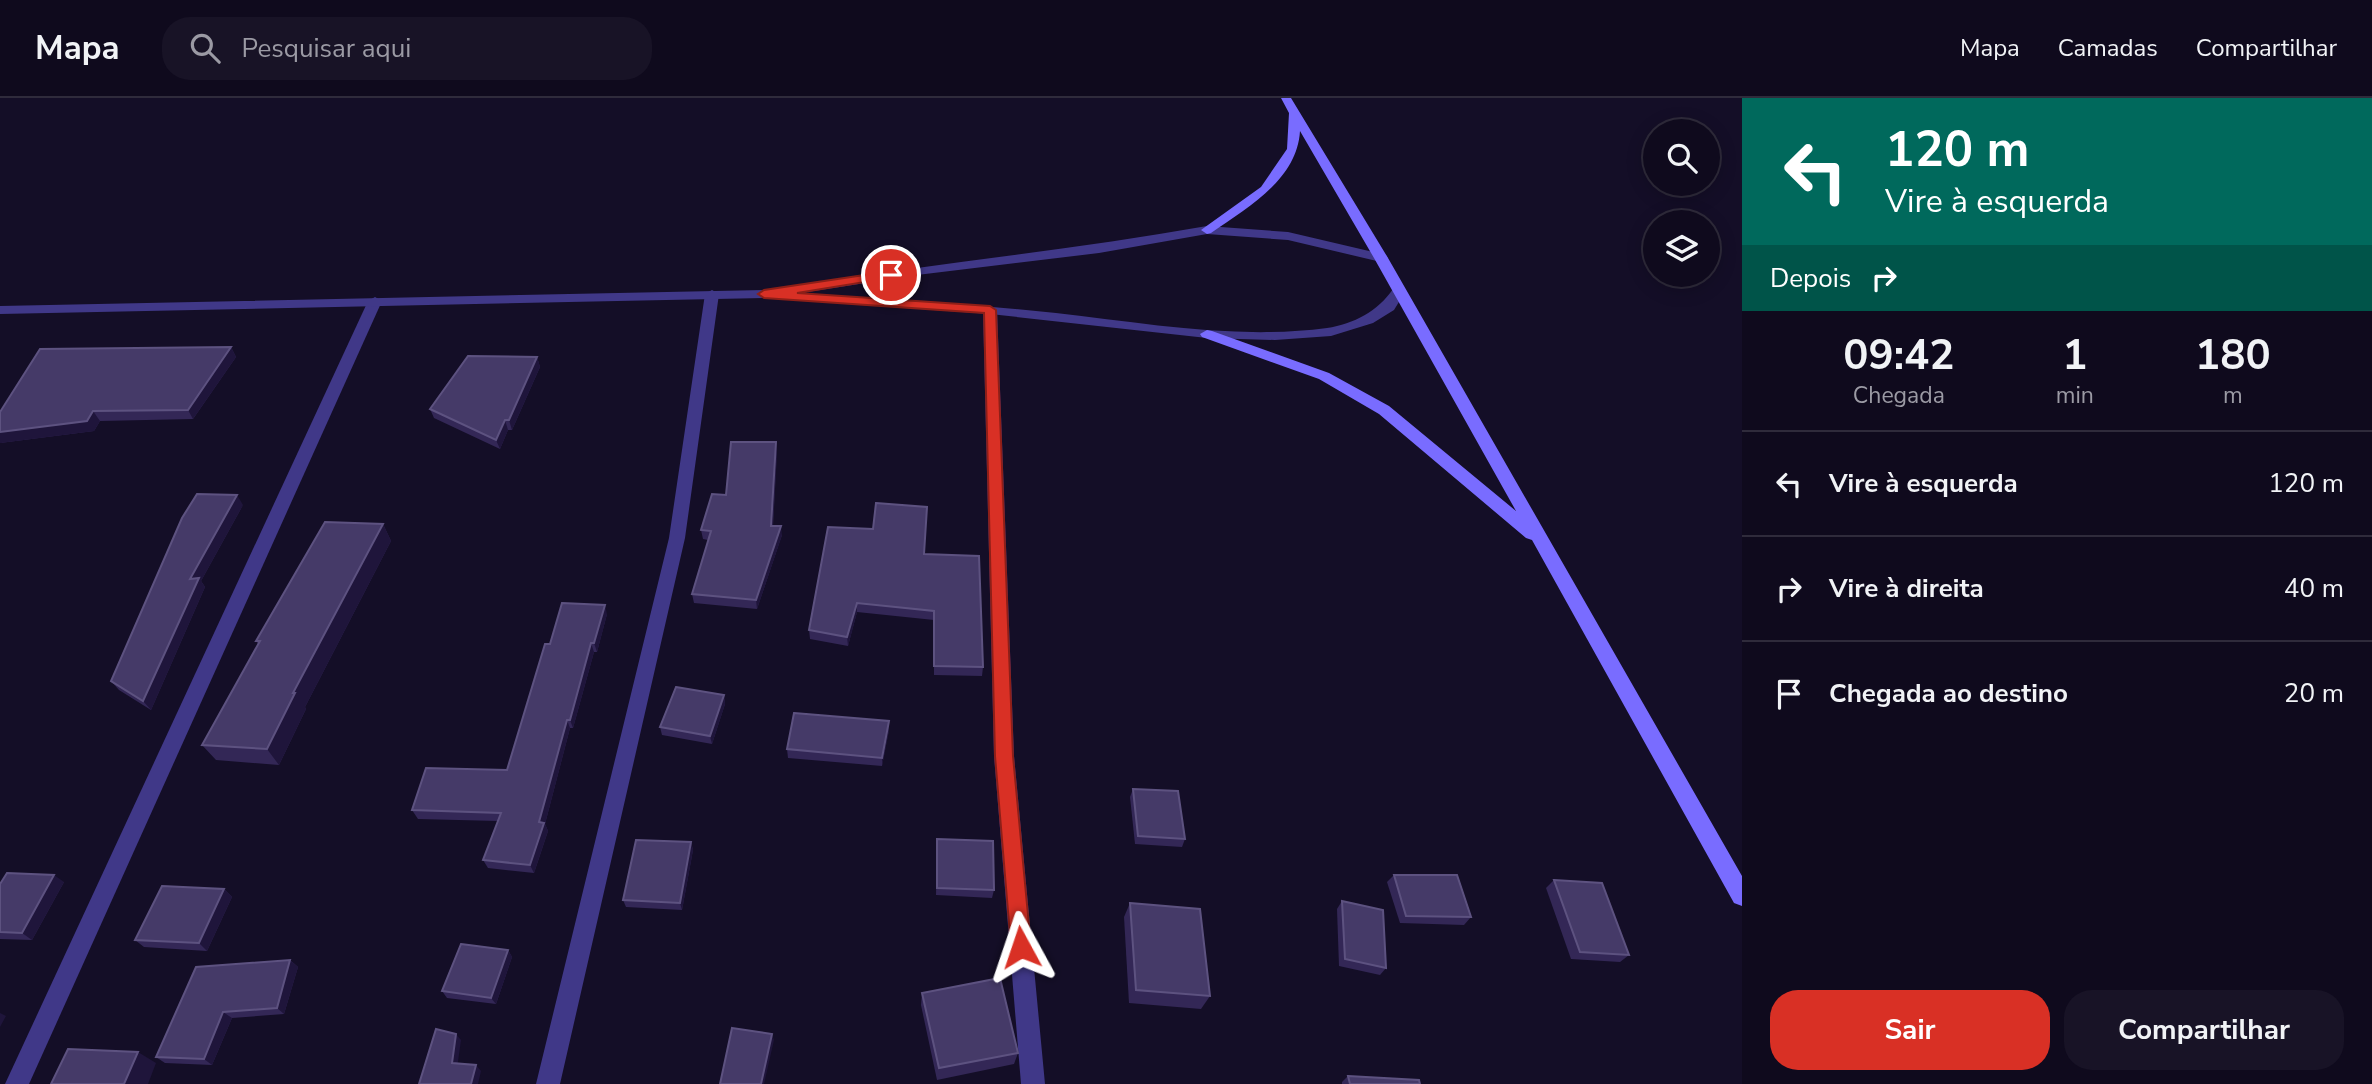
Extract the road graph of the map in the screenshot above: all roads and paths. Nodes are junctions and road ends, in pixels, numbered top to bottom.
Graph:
1 (1290, 105) edge
2 (1207, 230) junction
3 (1381, 258) junction
4 (1398, 292) junction
5 (712, 294) junction
6 (764, 294) junction
7 (375, 301) junction
8 (0, 310) edge
9 (990, 310) junction
10 (1207, 334) junction
11 (1543, 543) junction
12 (1742, 896) edge
13 (17, 1084) edge
14 (548, 1084) edge
15 (1032, 1084) edge

1 - 2 main road
1 - 3 main road
2 - 3 street
2 - 6 street
3 - 4 main road
4 - 10 street
4 - 11 main road
5 - 6 street
5 - 7 street
5 - 14 street
6 - 9 street
7 - 8 street
7 - 13 street
9 - 10 street
9 - 15 street
10 - 11 main road
11 - 12 main road

